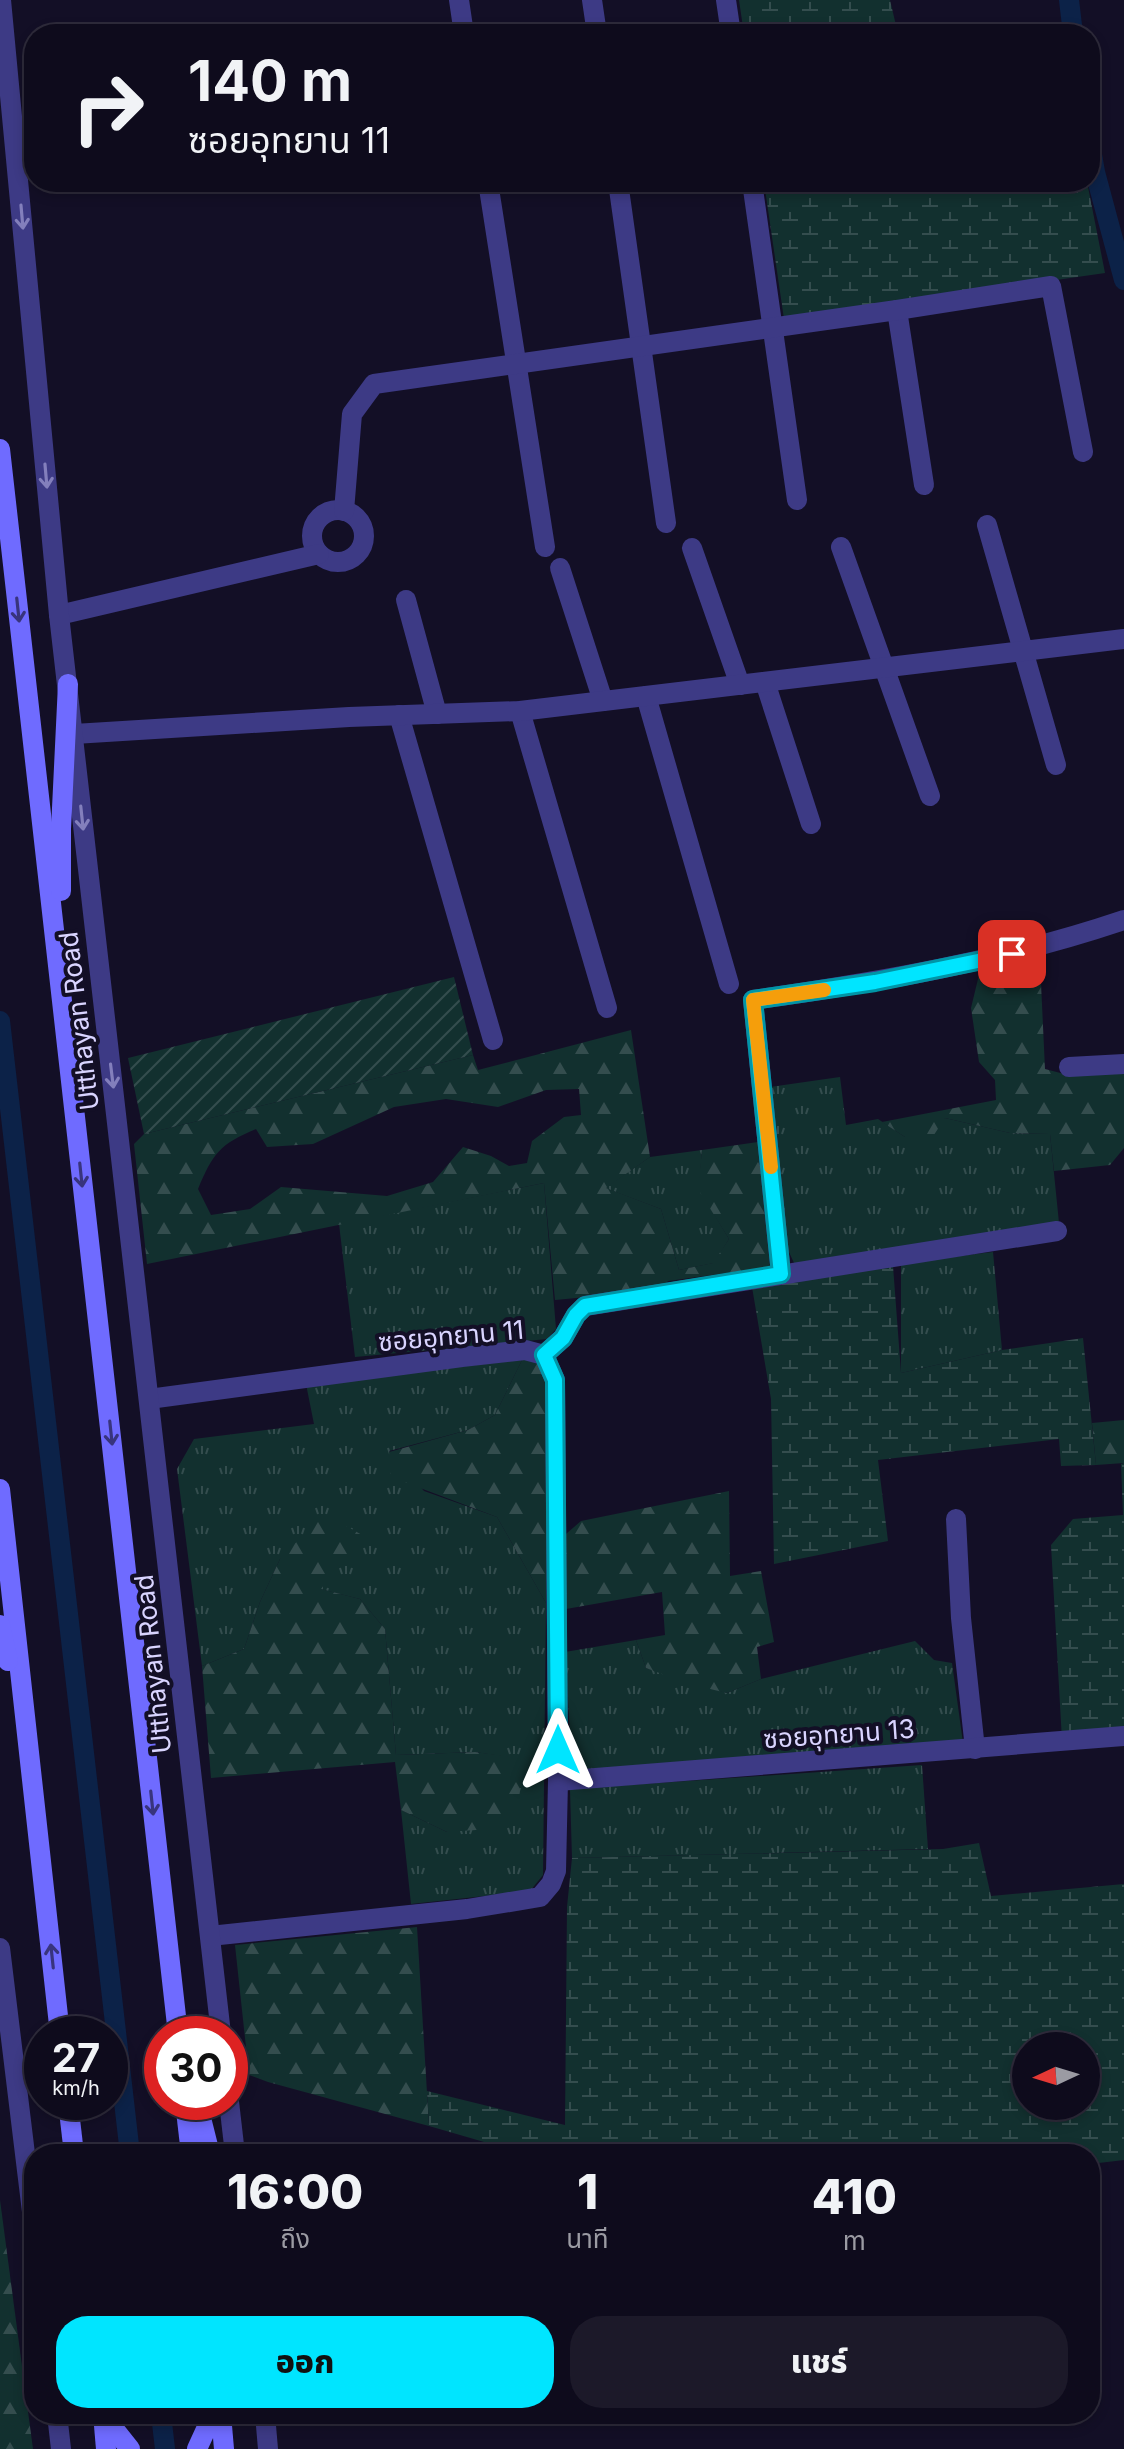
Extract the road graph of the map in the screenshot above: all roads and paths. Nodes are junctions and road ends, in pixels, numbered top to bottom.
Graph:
1 (1, 0) edge
2 (459, 0) edge
3 (592, 0) edge
4 (726, 0) edge
5 (463, 24) edge
6 (596, 24) edge
7 (730, 24) edge
8 (490, 192) edge
9 (619, 192) edge
10 (753, 192) edge
11 (897, 310) junction
12 (773, 328) junction
13 (641, 346) junction
14 (516, 364) junction
15 (0, 449) edge
16 (1083, 452) dead end
17 (924, 485) dead end
18 (797, 500) dead end
19 (344, 511) junction
20 (666, 523) dead end
21 (987, 525) dead end
22 (545, 547) dead end
23 (841, 547) dead end
24 (692, 548) dead end
25 (319, 554) junction
26 (560, 568) dead end
27 (406, 600) dead end
28 (59, 615) junction
29 (1124, 639) edge
30 (1023, 651) junction
31 (884, 668) junction
32 (765, 682) junction
33 (68, 684) junction
34 (740, 685) junction
35 (646, 696) junction
36 (603, 701) junction
37 (520, 711) junction
38 (437, 714) junction
39 (399, 715) junction
40 (74, 734) junction
41 (1056, 765) dead end
42 (930, 796) dead end
43 (811, 824) dead end
44 (1124, 920) edge
45 (729, 984) dead end
46 (60, 989) junction
47 (607, 1008) dead end
48 (493, 1040) dead end
49 (1124, 1064) edge
50 (1069, 1067) dead end
51 (1057, 1231) dead end
52 (781, 1274) junction
53 (544, 1355) junction
54 (149, 1399) junction
55 (0, 1489) edge
56 (956, 1519) dead end
57 (0, 1625) edge
58 (1124, 1736) edge
59 (975, 1749) junction
60 (31, 1766) junction
61 (558, 1781) junction
62 (210, 1936) junction
63 (0, 1948) edge
64 (58, 2016) edge
65 (177, 2016) edge
66 (219, 2016) edge
67 (70, 2120) edge
68 (187, 2120) edge
69 (202, 2120) edge
70 (231, 2120) edge
71 (73, 2144) edge
72 (190, 2144) edge
73 (208, 2144) edge
74 (234, 2144) edge
75 (24, 2146) edge
76 (58, 2424) edge
77 (104, 2424) edge
78 (111, 2424) edge
79 (208, 2424) edge
80 (222, 2424) edge
81 (266, 2424) edge
82 (61, 2449) edge
83 (105, 2449) edge
84 (130, 2449) edge
85 (197, 2449) edge
86 (224, 2449) edge
87 (268, 2449) edge

1 -> 28 street, Utthayan Road
2 - 5 street
3 - 6 street
4 - 7 street
8 - 14 street
9 - 13 street
10 - 12 street
11 - 12 street
11 - 16 street
11 - 17 street
12 - 13 street
12 - 18 street
13 - 14 street
13 - 20 street
14 - 19 street
14 - 22 street
15 -> 46 main road, Utthayan Road
19 - 25 street
19 - 25 street
21 - 30 street
23 - 31 street
24 - 34 street
25 - 28 street
26 - 36 street
27 - 38 street
28 - 33 street, Utthayan Road
29 - 30 street
30 - 31 street
30 - 41 street
31 - 32 street
31 - 42 street
32 - 34 street
32 - 43 street
33 - 40 street, Utthayan Road
33 - 46 main road
34 - 35 street
35 - 36 street
35 - 45 street
36 - 37 street
37 - 38 street
37 - 47 street
38 - 39 street
39 - 40 street
39 - 48 street
40 -> 54 street, Utthayan Road
44 - 52 street
46 -> 65 main road, Utthayan Road
49 - 50 street
51 - 52 street, ซอยอุทยาน 11
52 - 53 street, ซอยอุทยาน 11
53 - 54 street, ซอยอุทยาน 11
53 - 61 street
54 - 62 street, Utthayan Road
55 - 60 main road
56 - 59 street
57 - 60 main road
58 - 59 street, ซอยอุทยาน 13
59 - 61 street, ซอยอุทยาน 13
64 -> 60 main road
61 - 62 street
62 - 66 street, Utthayan Road
63 - 75 street
67 - 71 main road
68 - 72 main road
69 - 73 main road
70 - 74 street
76 - 82 street
77 - 83 main road
78 - 84 main road
79 - 85 main road
80 - 86 main road
81 - 87 street

